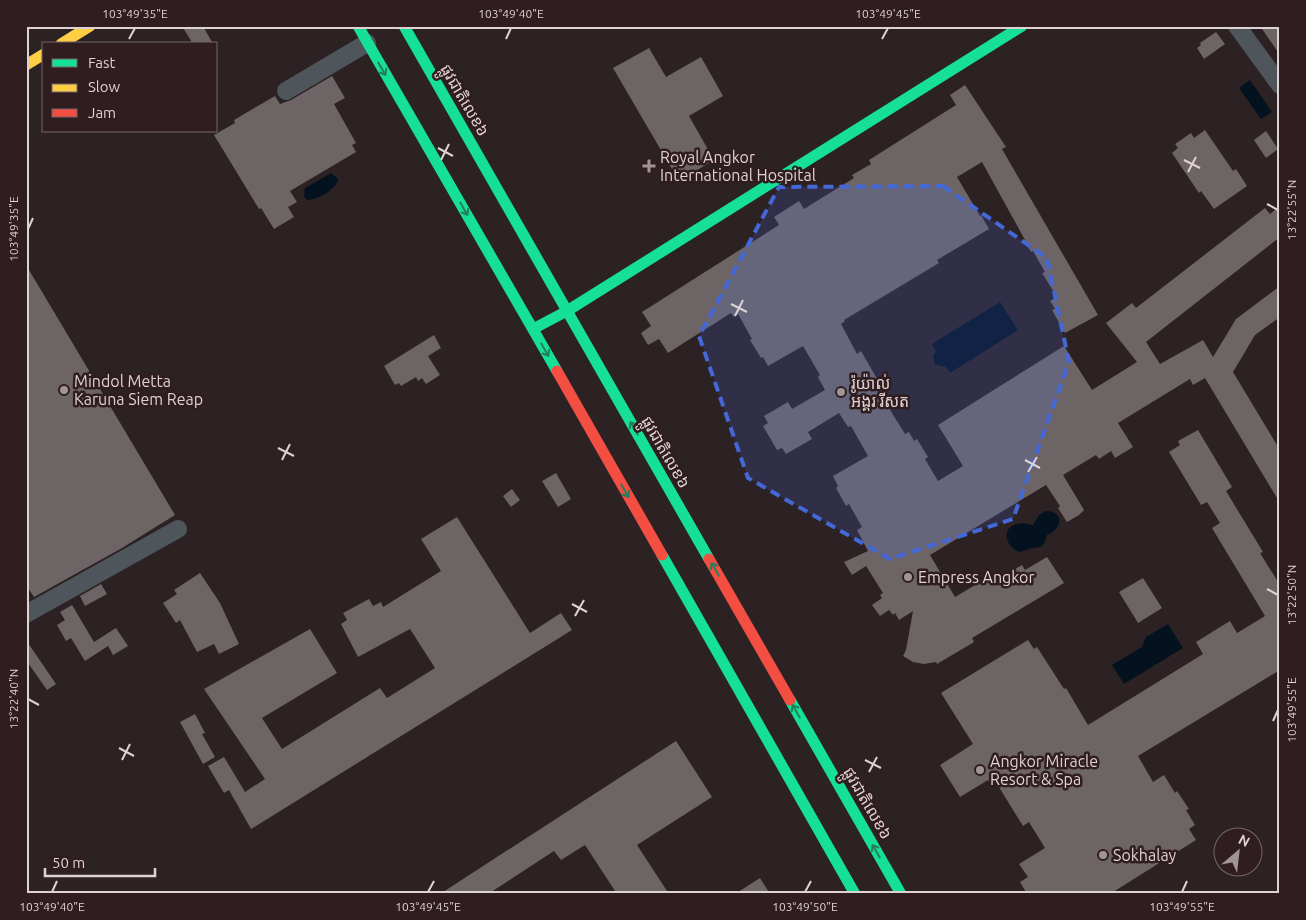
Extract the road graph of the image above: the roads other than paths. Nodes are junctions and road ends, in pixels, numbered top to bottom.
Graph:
1 (90, 26) edge
2 (358, 26) edge
3 (404, 26) edge
4 (1022, 26) edge
5 (1237, 26) edge
6 (64, 42) edge
7 (367, 43) junction
8 (42, 55) edge
9 (26, 64) edge
10 (1280, 85) edge
11 (286, 91) dead end
12 (567, 311) junction
13 (533, 329) junction
14 (178, 529) dead end
15 (26, 614) edge
16 (855, 894) edge
17 (901, 894) edge

1 - 6 main road
2 - 7 main road
3 - 12 main road, ផ្លូវជាតិលេខ៦
4 - 12 main road
5 - 10 street
7 - 11 street
7 -> 13 main road
8 - 9 main road
12 - 13 main road
17 -> 12 main road, ផ្លូវជាតិលេខ៦
13 -> 16 main road
14 - 15 street

